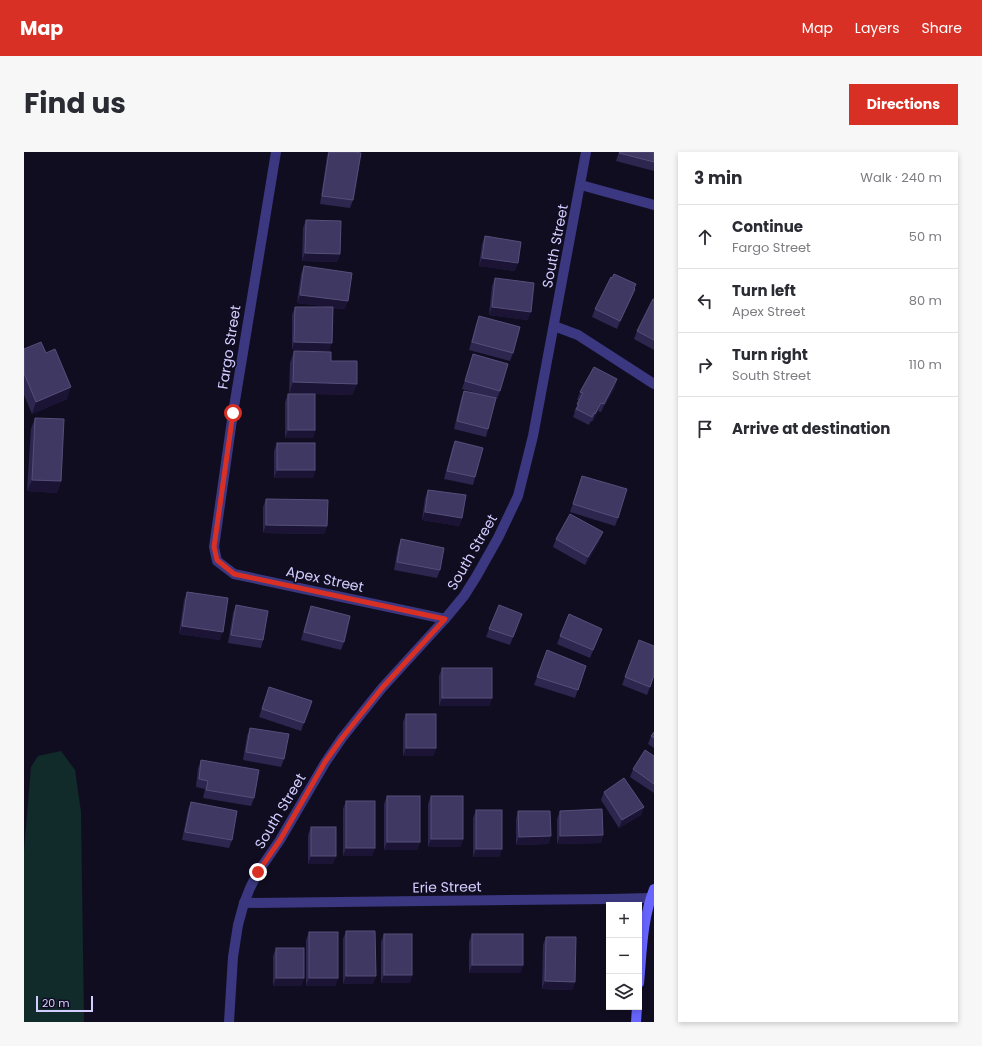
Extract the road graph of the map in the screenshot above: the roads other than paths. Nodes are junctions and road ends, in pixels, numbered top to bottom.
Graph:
1 (276, 152) edge
2 (586, 152) edge
3 (581, 185) junction
4 (654, 205) edge
5 (554, 326) junction
6 (654, 384) edge
7 (214, 547) joint
8 (445, 619) junction
9 (652, 894) edge
10 (244, 903) junction
11 (640, 974) edge
12 (637, 1010) edge
13 (229, 1022) edge
14 (636, 1022) edge

1 - 7 street, Fargo Street
2 - 3 street, South Street
3 - 4 street
3 - 5 street, South Street
5 - 6 street
5 - 8 street, South Street
7 - 8 street, Apex Street
8 - 10 street, South Street
9 - 10 street, Erie Street
9 - 11 street
10 - 13 street, South Street
12 - 14 street

